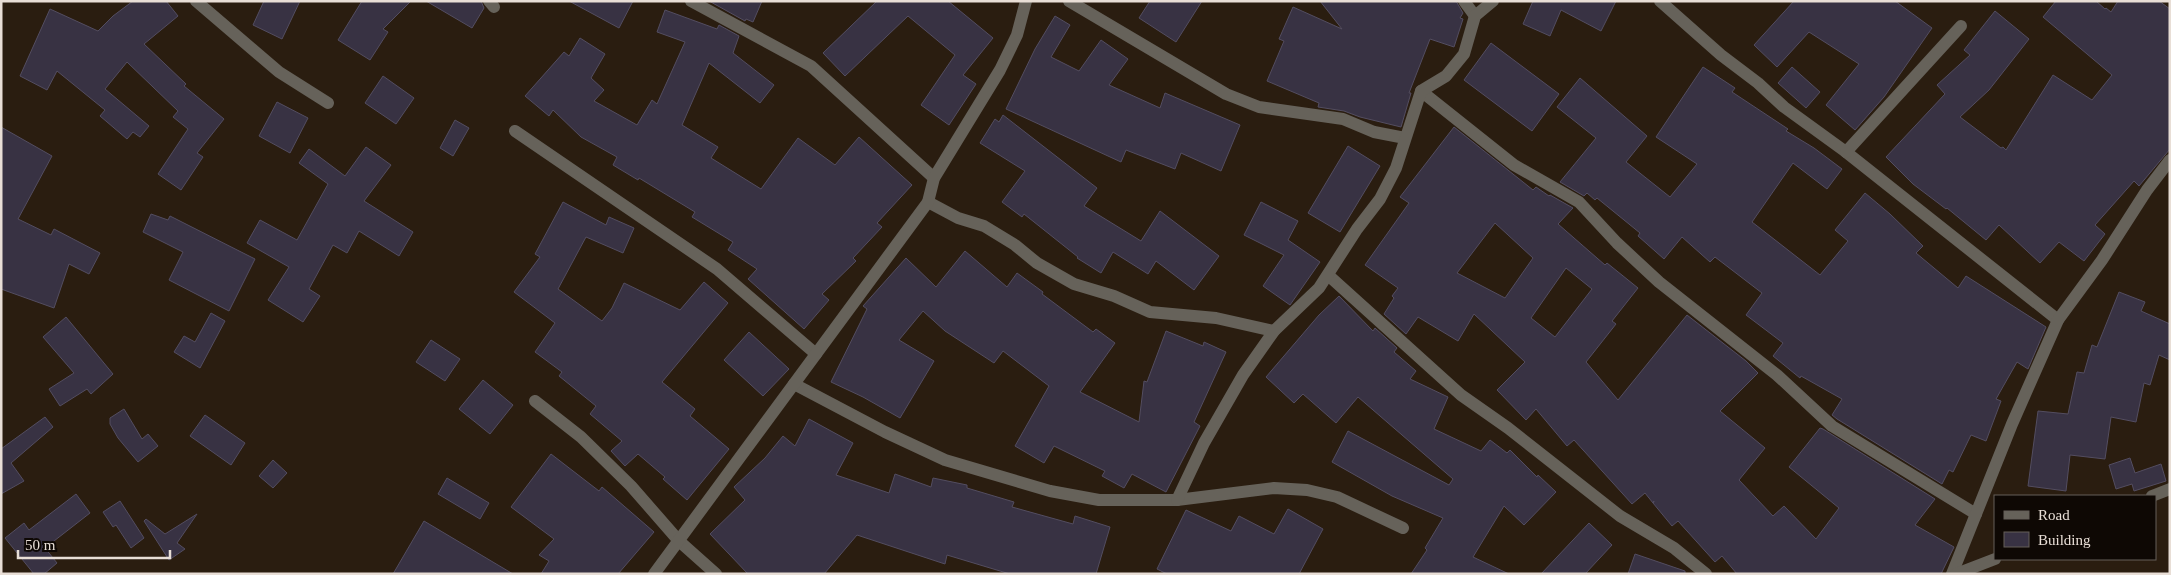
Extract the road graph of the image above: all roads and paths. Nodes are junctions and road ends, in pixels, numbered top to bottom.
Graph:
1 (196, 1) edge
2 (691, 1) edge
3 (1026, 1) edge
4 (1069, 1) edge
5 (1464, 1) edge
6 (1493, 1) edge
7 (1660, 1) edge
8 (1475, 16) junction
9 (1961, 26) dead end
10 (1421, 91) junction
11 (328, 103) dead end
12 (516, 131) dead end
13 (1405, 138) junction
14 (1846, 152) junction
15 (2170, 160) edge
16 (934, 178) junction
17 (928, 202) junction
18 (1328, 275) junction
19 (2058, 320) junction
20 (1274, 331) junction
21 (816, 354) junction
22 (794, 384) junction
23 (536, 401) dead end
24 (2170, 489) edge
25 (2155, 495) edge
26 (1177, 500) junction
27 (1976, 514) junction
28 (1404, 528) dead end
29 (678, 541) junction
30 (1994, 558) edge
31 (654, 574) edge
32 (716, 574) edge
33 (1706, 574) edge
34 (1954, 574) edge

1 - 11 street
2 - 16 street
3 - 16 street
4 - 13 street
5 - 8 street
6 - 8 street
7 - 14 street
8 - 10 street
9 - 14 street
10 - 13 street
10 - 27 street
12 - 21 street
13 - 18 street
14 - 19 street
15 - 19 street
16 - 17 street
17 - 20 street
17 - 21 street
18 - 20 street
18 - 33 street
19 - 27 street
20 - 26 street
21 - 22 street
22 - 26 street
22 - 29 street
23 - 29 street
24 - 25 street
26 - 28 street
27 - 34 street
29 - 31 street
29 - 32 street
30 - 34 street

